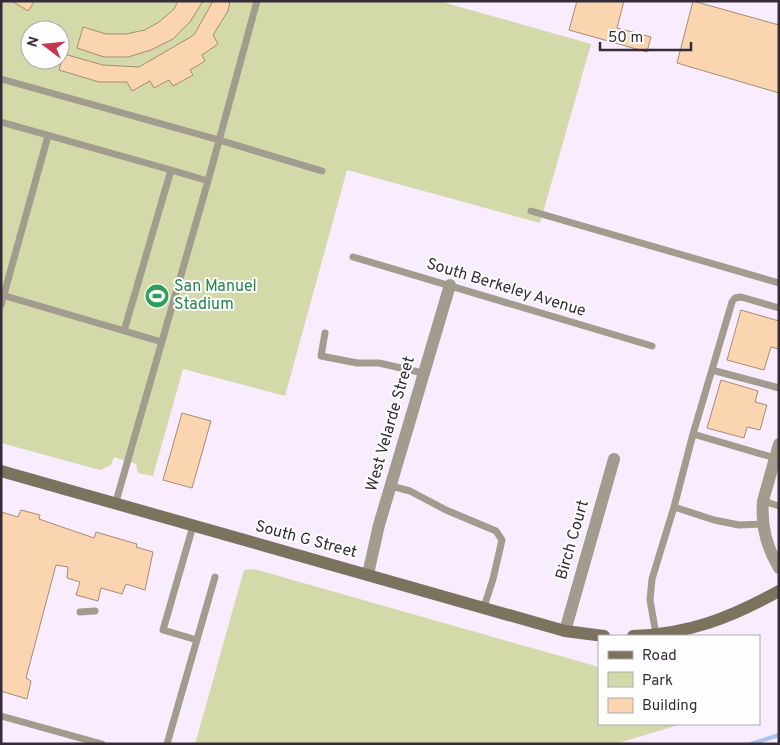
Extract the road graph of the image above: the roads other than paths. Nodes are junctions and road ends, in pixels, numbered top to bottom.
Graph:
1 (258, 1) edge
2 (1, 79) edge
3 (1, 122) edge
4 (48, 136) junction
5 (219, 140) junction
6 (171, 170) junction
7 (322, 170) dead end
8 (208, 181) junction
9 (531, 211) dead end
10 (353, 257) dead end
11 (779, 282) edge
12 (450, 285) junction
13 (3, 295) edge
14 (1, 305) edge
15 (779, 308) edge
16 (124, 331) junction
17 (325, 333) dead end
18 (162, 342) junction
19 (652, 346) dead end
20 (712, 370) junction
21 (423, 373) junction
22 (779, 388) edge
23 (693, 434) junction
24 (779, 444) edge
25 (614, 458) dead end
26 (775, 458) junction
27 (1, 471) edge
28 (391, 486) junction
29 (763, 501) junction
30 (115, 505) junction
31 (779, 506) edge
32 (674, 507) junction
33 (763, 524) junction
34 (193, 526) junction
35 (779, 568) edge
36 (368, 574) junction
37 (215, 577) dead end
38 (779, 591) edge
39 (484, 607) junction
40 (95, 611) dead end
41 (80, 612) dead end
42 (565, 631) junction
43 (656, 634) junction
44 (598, 635) edge
45 (644, 635) edge
46 (197, 640) junction
47 (1, 716) edge
48 (102, 744) edge
49 (167, 744) edge

1 - 5 lane
2 - 5 lane
3 - 4 lane
4 - 6 lane
4 - 13 lane
5 - 7 lane
5 - 8 lane
6 - 8 lane
6 - 16 lane
8 - 18 lane
9 - 11 lane
10 - 12 lane, South Berkeley Avenue
12 - 19 lane, South Berkeley Avenue
12 - 21 street, West Velarde Street
13 - 14 lane
13 - 16 lane
15 - 20 lane
16 - 18 lane
17 - 21 lane
18 - 30 lane
20 - 22 lane
20 - 23 lane
21 - 28 street, West Velarde Street
23 - 26 lane
23 - 32 lane
24 - 26 street
25 - 42 street, Birch Court
26 - 29 street
27 - 30 main road, South G Street
28 - 36 street, West Velarde Street
28 - 39 lane
29 - 31 lane
29 - 33 street
30 - 34 main road, South G Street
32 - 33 lane
32 - 43 lane
33 - 35 street
34 - 36 main road, South G Street
34 - 46 lane
36 - 39 main road, South G Street
37 - 46 lane
38 - 43 main road
39 - 42 main road, South G Street
40 - 41 lane
42 - 44 main road, South G Street
43 - 45 main road
46 - 49 lane
47 - 48 lane

